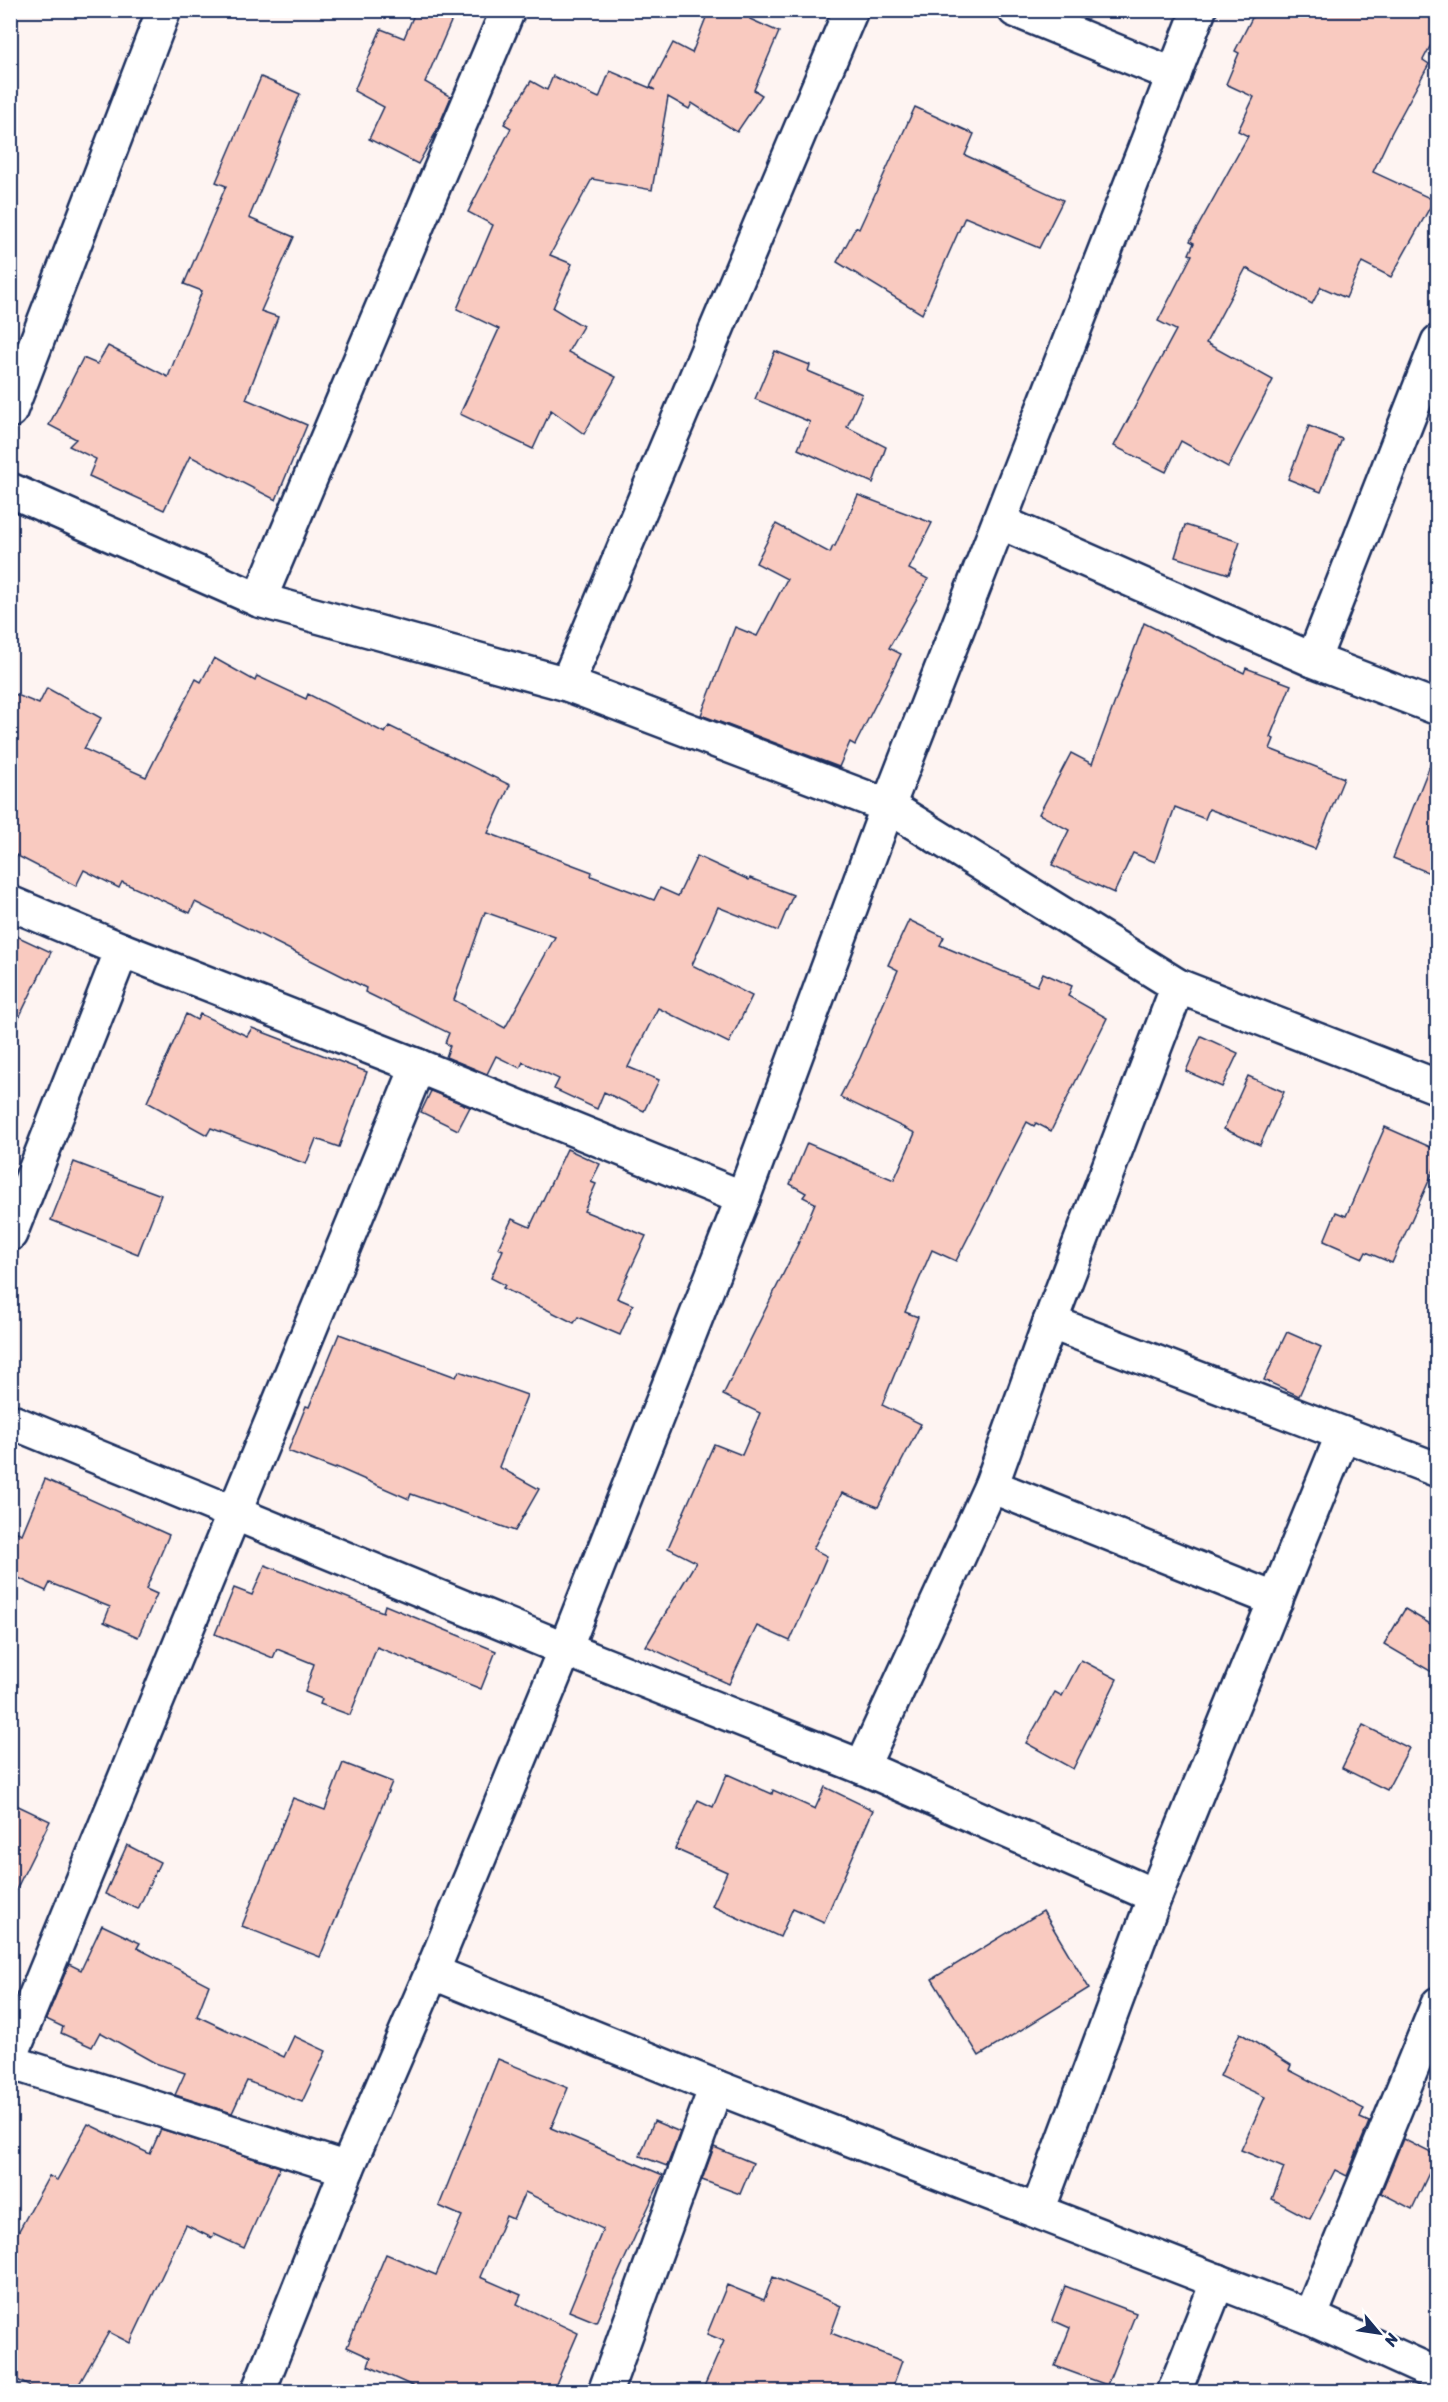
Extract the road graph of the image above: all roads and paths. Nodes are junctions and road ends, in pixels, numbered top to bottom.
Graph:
1 (164, 10) edge
2 (508, 10) edge
3 (851, 10) edge
4 (1015, 10) edge
5 (1199, 10) edge
6 (1174, 75) junction
7 (1437, 342) edge
8 (10, 411) edge
9 (10, 490) edge
10 (1000, 522) junction
11 (259, 600) junction
12 (1313, 660) junction
13 (567, 684) junction
14 (1437, 708) edge
15 (888, 806) junction
16 (10, 903) edge
17 (122, 950) junction
18 (1178, 986) junction
19 (418, 1066) junction
20 (1437, 1087) edge
21 (743, 1198) junction
22 (10, 1234) edge
23 (1050, 1323) junction
24 (10, 1421) edge
25 (1343, 1434) junction
26 (1437, 1470) edge
27 (991, 1486) junction
28 (235, 1512) junction
29 (1276, 1600) junction
30 (565, 1649) junction
31 (862, 1767) junction
32 (1155, 1896) junction
33 (432, 1972) junction
34 (1437, 2004) edge
35 (10, 2060) edge
36 (716, 2087) junction
37 (347, 2169) junction
38 (1038, 2210) junction
39 (1218, 2281) junction
40 (1310, 2317) junction
41 (1437, 2375) edge
42 (258, 2391) edge
43 (605, 2391) edge
44 (1174, 2391) edge

1 - 8 street
2 - 11 street
3 - 13 street
4 - 6 street
5 - 6 street
6 - 10 street
7 - 12 street
9 - 11 street
10 - 12 street
10 - 15 street
11 - 13 street
12 - 14 street
13 - 15 street
15 - 18 street
15 - 21 street
16 - 17 street
17 - 19 street
17 - 22 street
18 - 20 street
18 - 23 street
19 - 21 street
19 - 28 street
21 - 30 street
23 - 25 street
23 - 27 street
24 - 28 street
25 - 26 street
25 - 29 street
27 - 29 street
27 - 31 street
28 - 30 street
28 - 35 street
29 - 32 street
30 - 31 street
30 - 33 street
31 - 32 street
32 - 38 street
33 - 36 street
33 - 37 street
34 - 40 street
35 - 37 street
36 - 38 street
36 - 43 street
37 - 42 street
38 - 39 street
39 - 40 street
39 - 44 street
40 - 41 street

